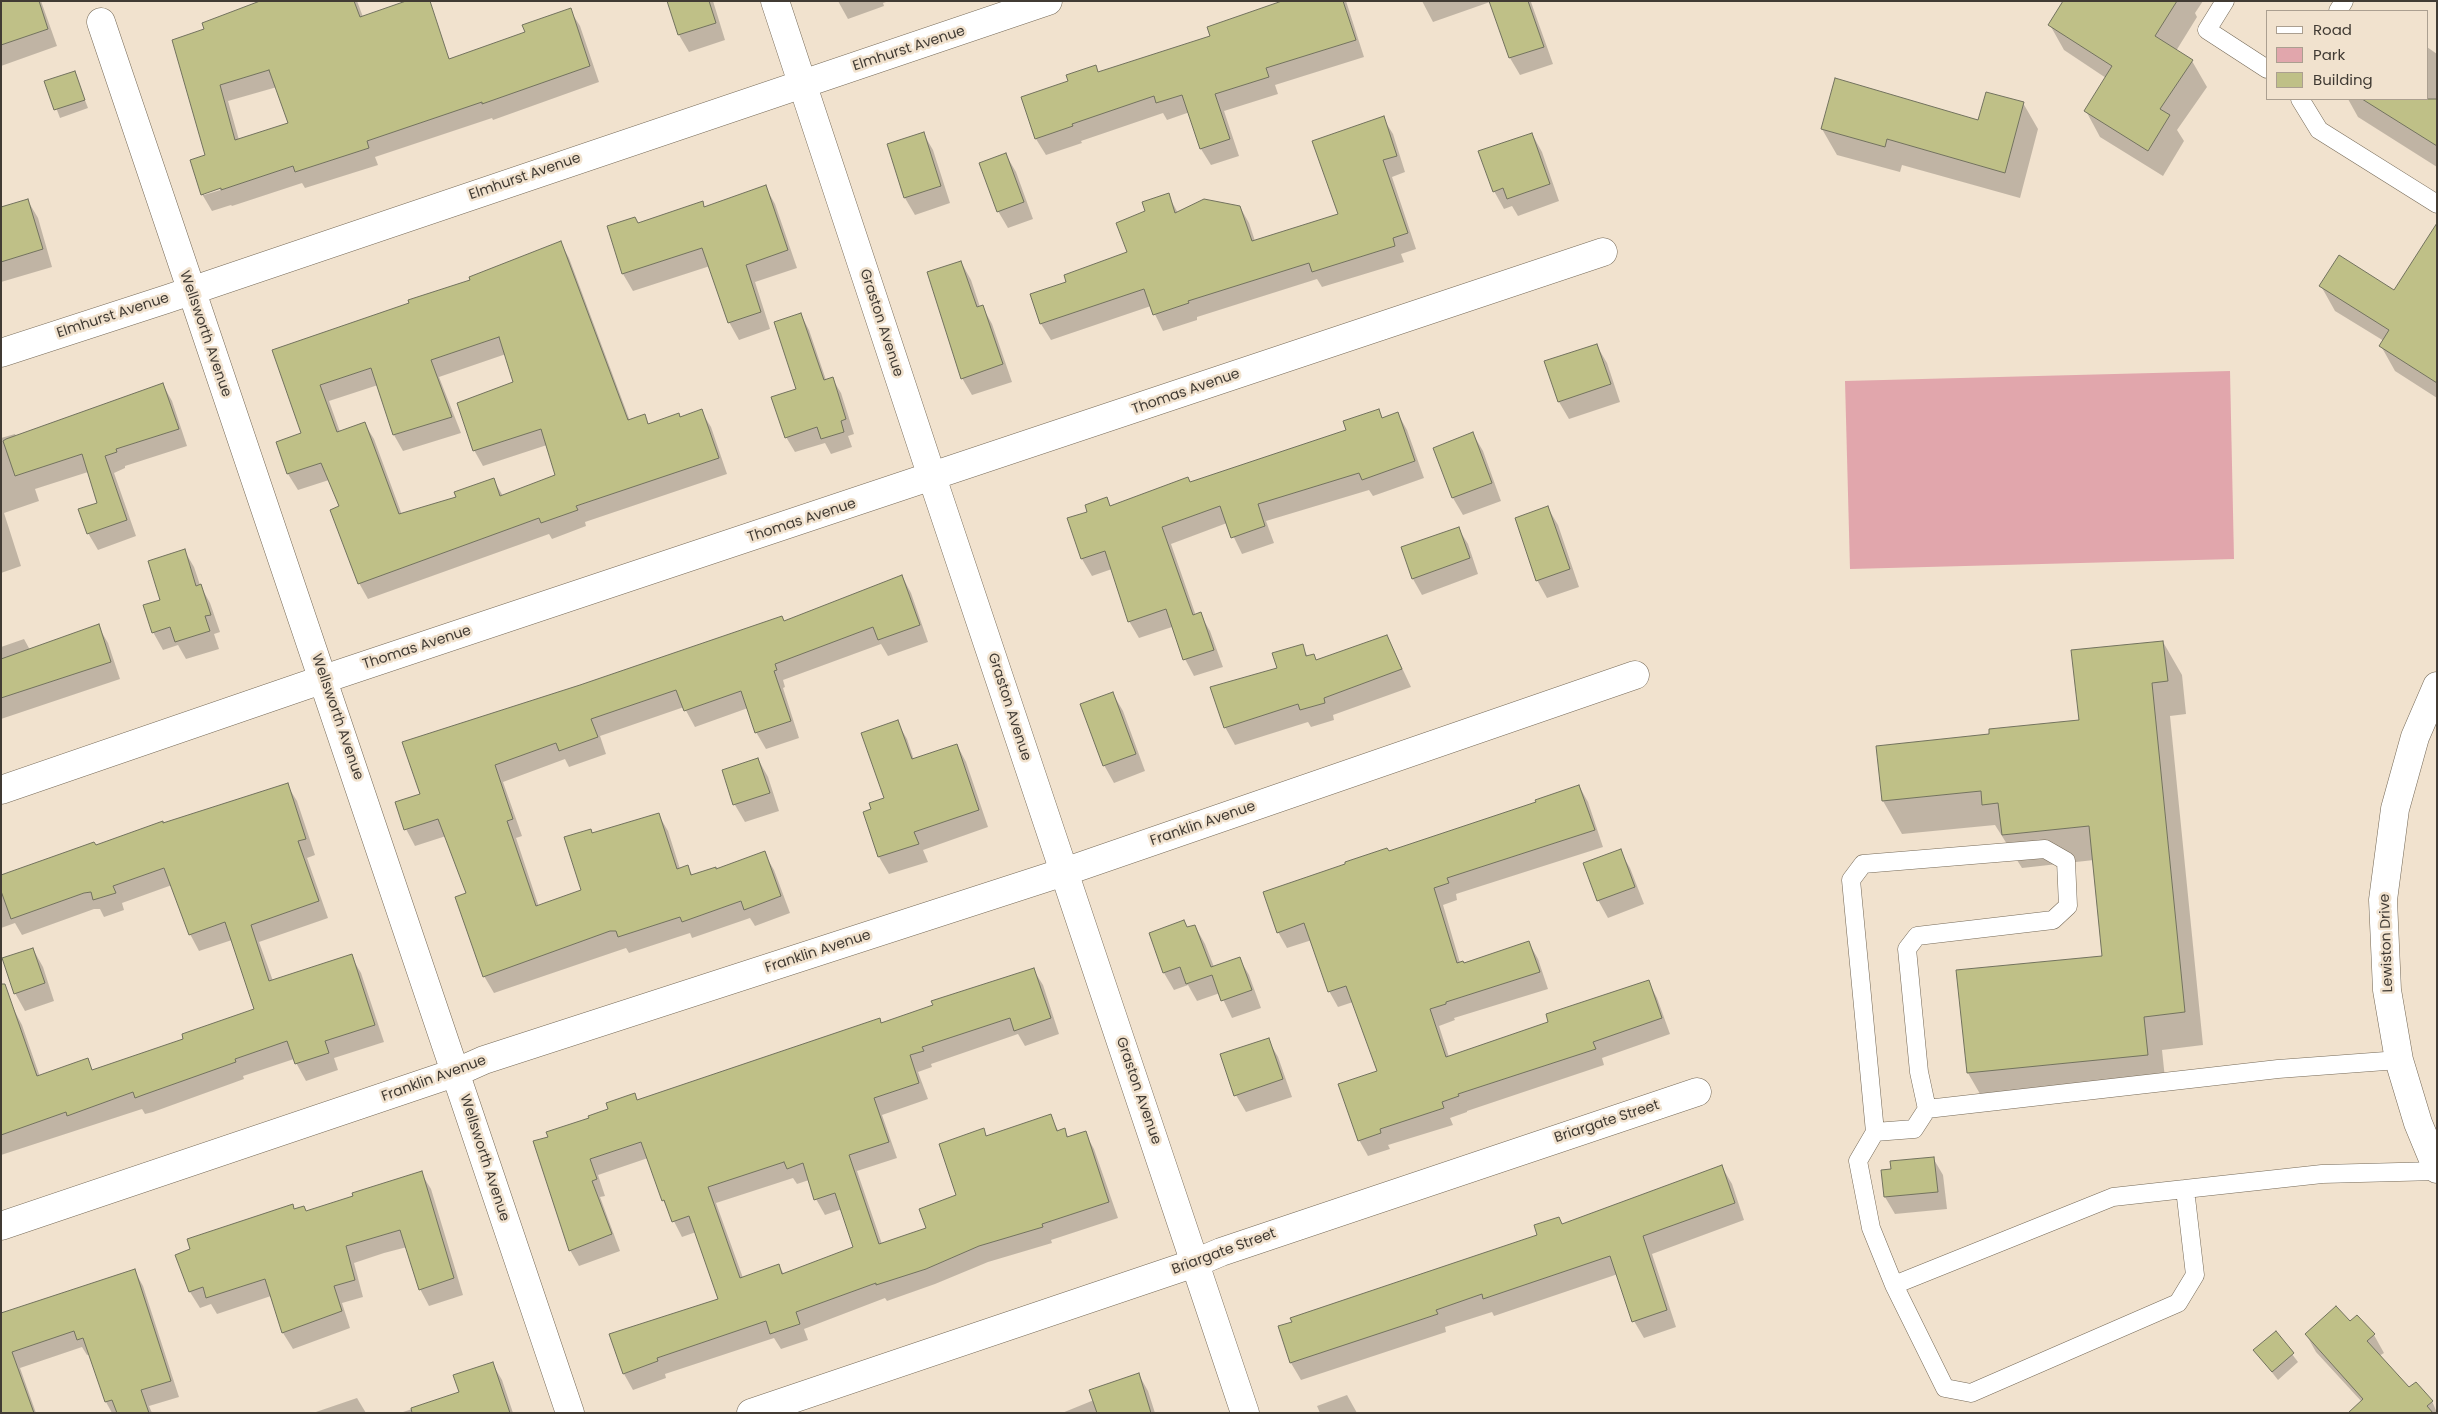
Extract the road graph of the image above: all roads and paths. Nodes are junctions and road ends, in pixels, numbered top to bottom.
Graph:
1 (776, 1) edge
2 (1048, 1) edge
3 (2226, 1) edge
4 (100, 22) dead end
5 (2266, 68) edge
6 (802, 84) junction
7 (2301, 100) edge
8 (2437, 204) edge
9 (1603, 252) dead end
10 (190, 290) junction
11 (1, 353) edge
12 (932, 478) junction
13 (1635, 675) dead end
14 (324, 679) junction
15 (2437, 686) edge
16 (1, 790) edge
17 (1064, 872) junction
18 (2399, 1060) junction
19 (457, 1072) junction
20 (1697, 1092) dead end
21 (1927, 1109) junction
22 (1876, 1132) junction
23 (2437, 1170) edge
24 (2185, 1189) junction
25 (1, 1226) edge
26 (1195, 1262) junction
27 (1894, 1285) junction
28 (570, 1413) edge
29 (751, 1413) edge
30 (1245, 1413) edge

1 - 6 street, Graston Avenue
2 - 6 street, Elmhurst Avenue
3 - 5 lane
4 - 10 street, Wellsworth Avenue
6 - 10 street, Elmhurst Avenue
6 - 12 street, Graston Avenue
7 - 8 lane
9 - 12 street, Thomas Avenue
10 - 11 street, Elmhurst Avenue
10 - 14 street, Wellsworth Avenue
12 - 14 street, Thomas Avenue
12 - 17 street, Graston Avenue
13 - 17 street, Franklin Avenue
14 - 16 street, Thomas Avenue
14 - 19 street, Wellsworth Avenue
15 - 18 street, Lewiston Drive
17 - 19 street, Franklin Avenue
17 - 26 street, Graston Avenue
18 - 21 lane
18 - 23 street, Lewiston Drive
19 - 25 street, Franklin Avenue
19 - 28 street, Wellsworth Avenue
20 - 26 street, Briargate Street
21 - 22 lane
21 - 22 lane
22 - 27 lane
23 - 24 lane
24 - 27 lane
24 - 27 lane
26 - 29 street, Briargate Street
26 - 30 street, Graston Avenue

